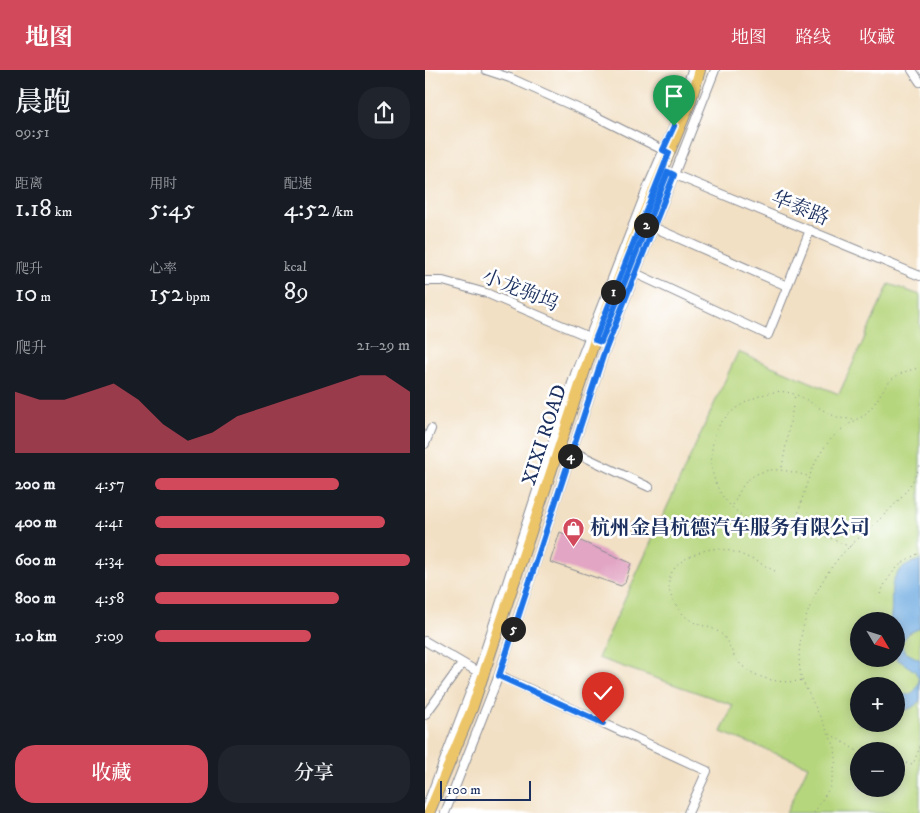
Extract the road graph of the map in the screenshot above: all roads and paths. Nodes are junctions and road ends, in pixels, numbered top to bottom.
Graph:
1 (486, 70) edge
2 (692, 70) edge
3 (706, 70) edge
4 (912, 70) edge
5 (920, 82) edge
6 (666, 152) junction
7 (671, 173) junction
8 (653, 228) junction
9 (809, 230) junction
10 (635, 273) junction
11 (920, 276) edge
12 (425, 281) edge
13 (787, 286) junction
14 (595, 339) junction
15 (920, 368) edge
16 (795, 394) junction
17 (859, 419) junction
18 (431, 429) dead end
19 (425, 444) edge
20 (572, 451) junction
21 (920, 466) edge
22 (781, 468) junction
23 (808, 476) junction
24 (649, 487) dead end
25 (733, 506) junction
26 (795, 528) junction
27 (850, 547) junction
28 (920, 553) edge
29 (775, 571) dead end
30 (880, 594) dead end
31 (425, 641) edge
32 (462, 664) junction
33 (478, 672) junction
34 (499, 676) junction
35 (801, 680) junction
36 (425, 698) edge
37 (433, 704) junction
38 (425, 715) edge
39 (827, 733) junction
40 (850, 747) edge
41 (920, 747) edge
42 (905, 763) edge
43 (425, 813) edge
44 (429, 813) edge
45 (437, 813) edge
46 (445, 813) edge
47 (688, 813) edge
48 (814, 813) edge

1 - 6 street
2 - 6 street, XIXI ROAD
3 - 6 main road, XIXI ROAD
3 - 7 main road, XIXI ROAD
4 - 5 street
6 - 14 main road, XIXI ROAD
7 - 8 street, XIXI ROAD
7 - 9 street, 华泰路
7 - 14 main road, XIXI ROAD
8 - 10 street, XIXI ROAD
8 - 13 street
9 - 11 street, 华泰路
9 - 13 street
10 - 13 street
10 - 20 street, XIXI ROAD
12 - 14 street, 小龙驹坞
14 - 33 street, XIXI ROAD
14 - 44 main road, XIXI ROAD
14 - 45 main road, XIXI ROAD
15 - 17 path
16 - 17 path
16 - 22 path
16 - 25 path
17 - 23 path
18 - 19 street
20 - 24 street
20 - 34 street, XIXI ROAD
21 - 27 path
22 - 23 path
22 - 25 path
23 - 26 path
25 - 26 path
26 - 27 path
27 - 35 path
28 - 30 path
29 - 35 path
31 - 32 street
32 - 33 street
32 - 37 street
33 - 43 street, XIXI ROAD
34 - 46 street, XIXI ROAD
34 - 47 street
35 - 39 path
36 - 37 street
37 - 38 street
39 - 40 path
39 - 48 path
41 - 42 path

